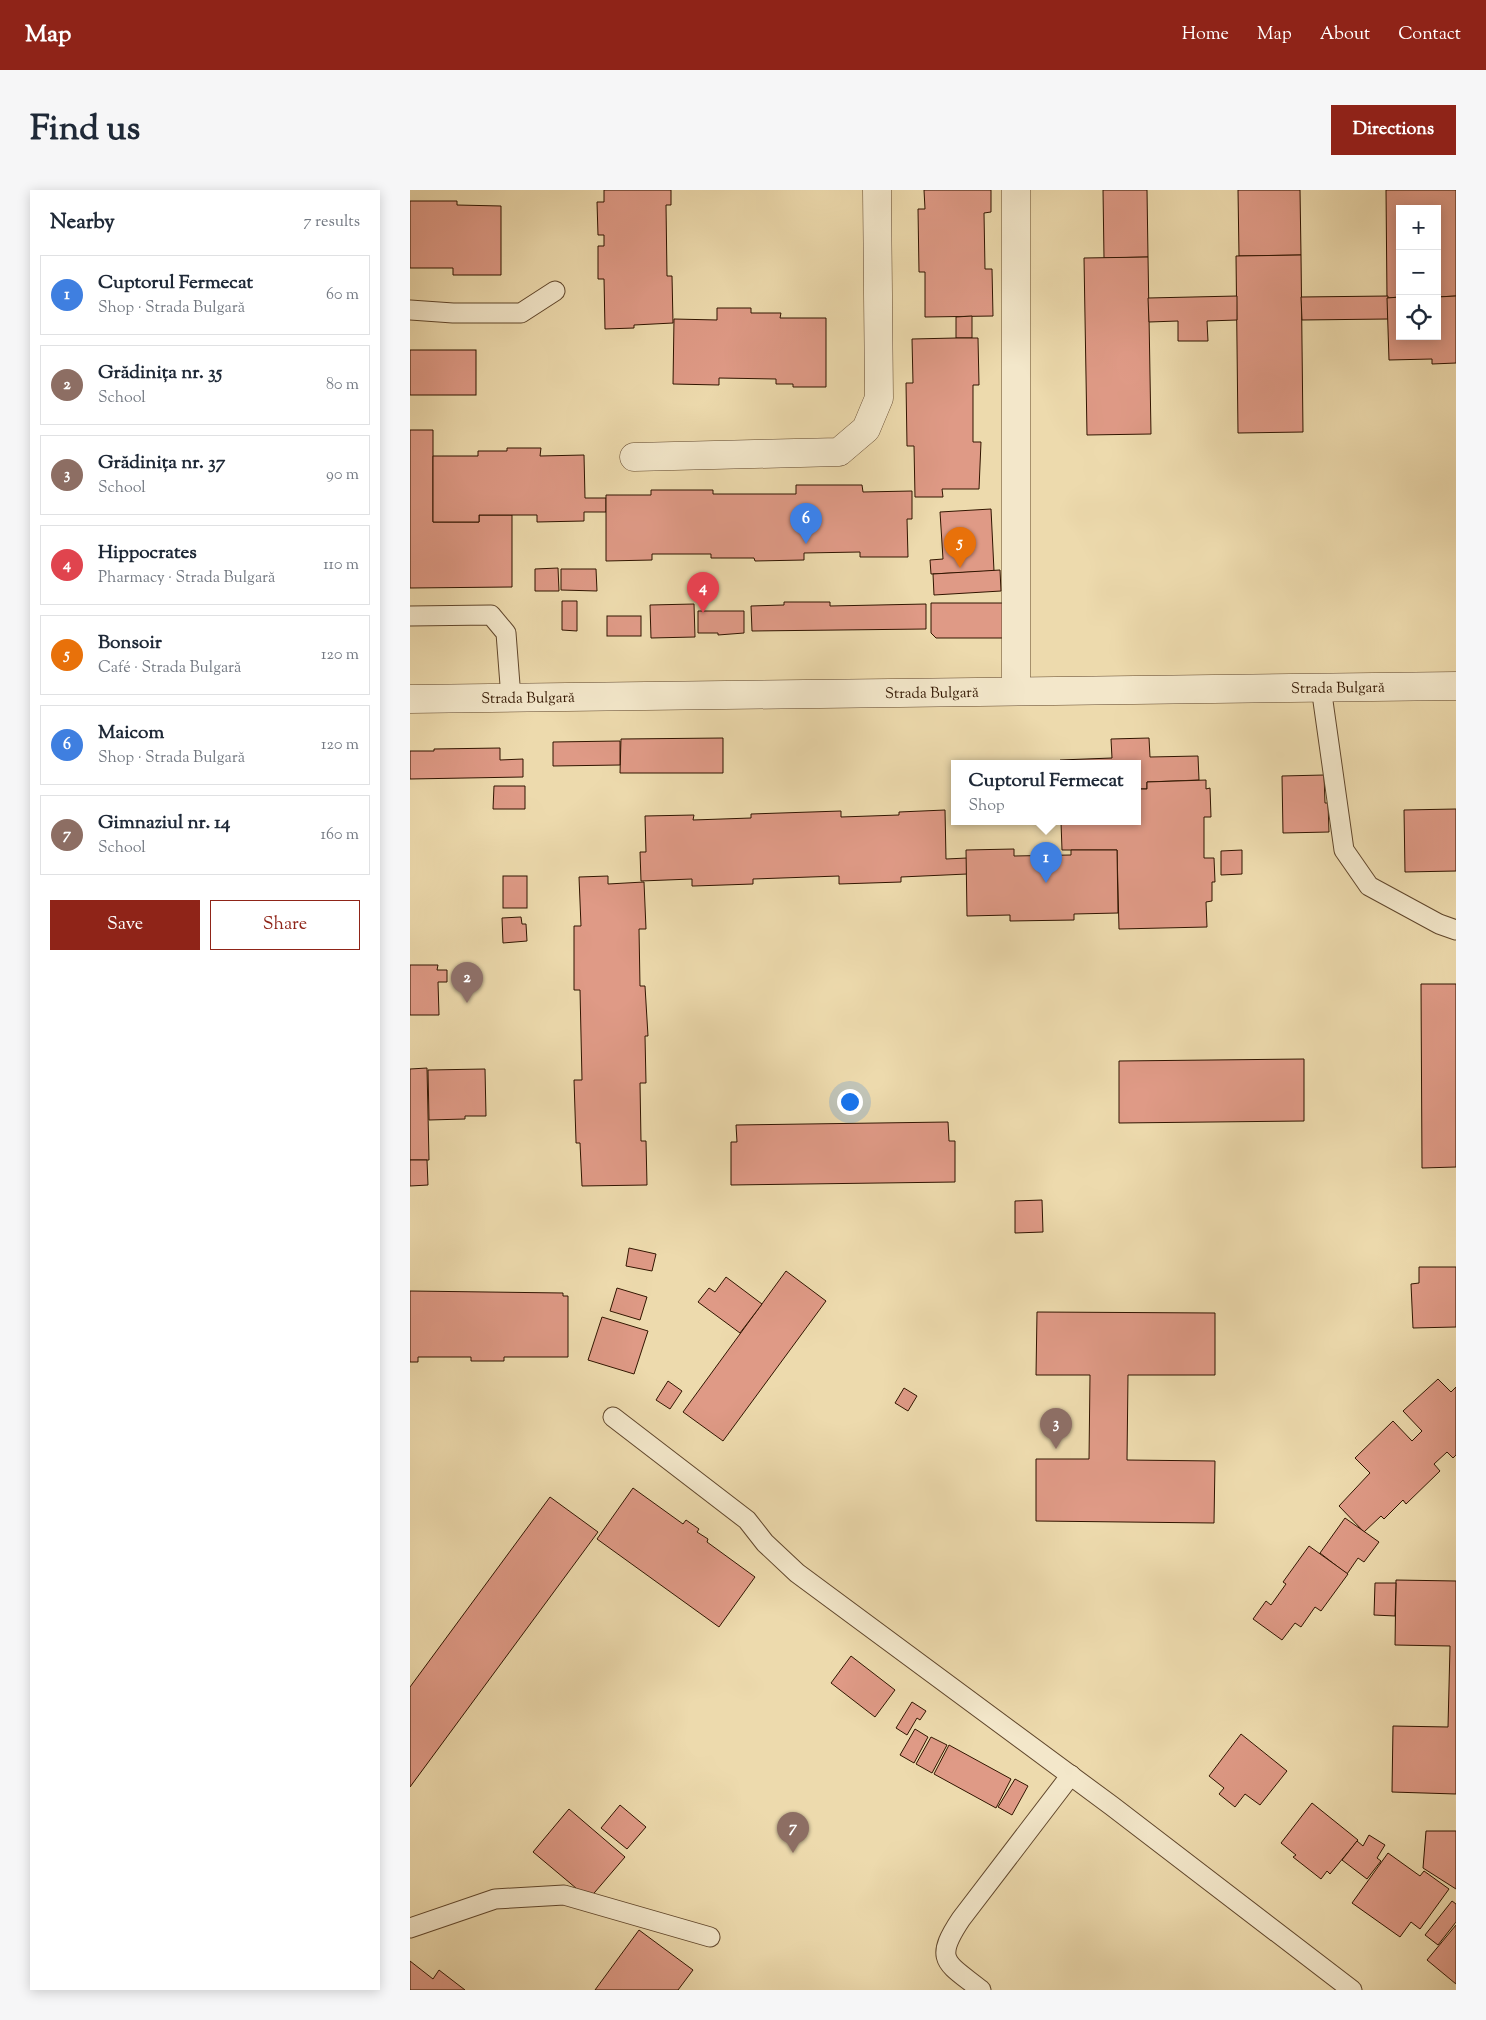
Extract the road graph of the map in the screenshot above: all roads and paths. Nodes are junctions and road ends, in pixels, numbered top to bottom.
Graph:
1 (877, 190) edge
2 (1016, 190) edge
3 (555, 292) dead end
4 (410, 310) edge
5 (634, 457) dead end
6 (410, 616) edge
7 (1456, 686) edge
8 (1321, 687) junction
9 (1016, 690) junction
10 (511, 698) junction
11 (410, 699) edge
12 (1456, 930) edge
13 (612, 1417) dead end
14 (1071, 1775) junction
15 (410, 1928) edge
16 (710, 1937) dead end
17 (981, 1990) edge
18 (1352, 1990) edge

1 - 5 street
2 - 9 street
3 - 4 lane
6 - 10 lane
7 - 8 street, Strada Bulgară
8 - 9 street, Strada Bulgară
8 - 12 lane
9 - 10 street, Strada Bulgară
10 - 11 street, Strada Bulgară
13 - 14 lane
14 - 17 lane
14 - 18 lane
15 - 16 lane

